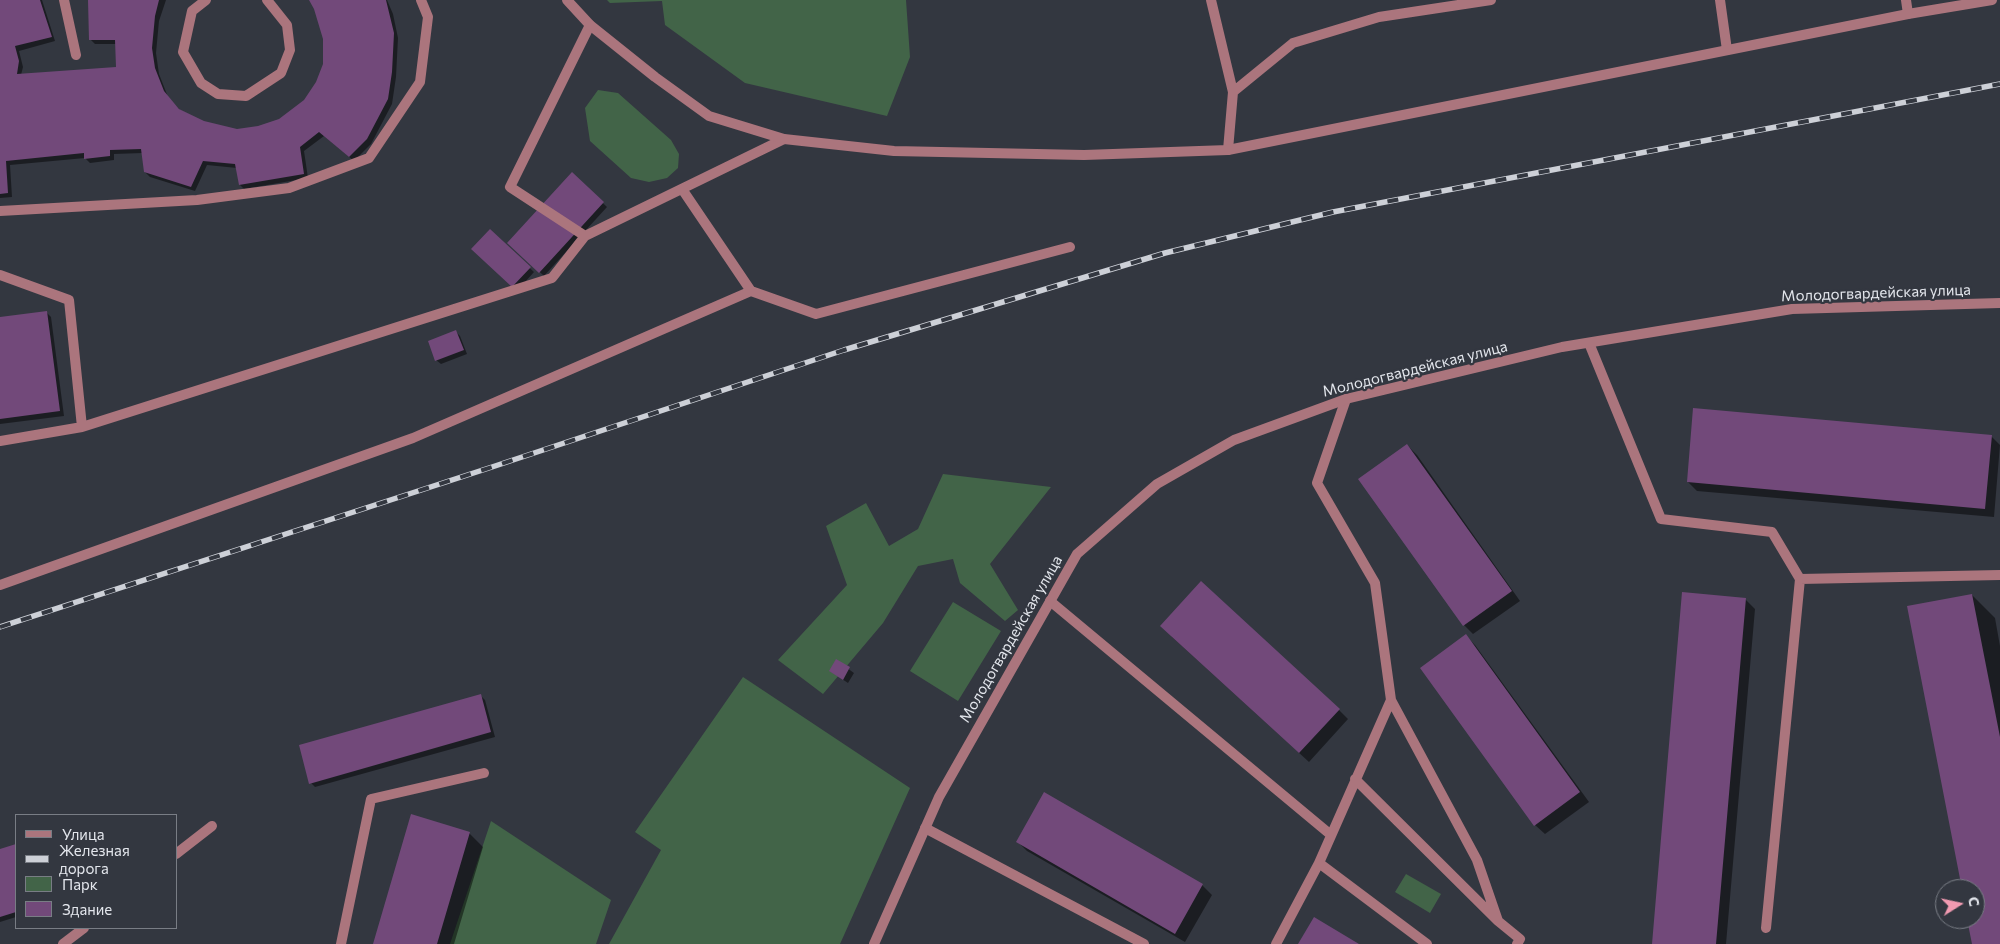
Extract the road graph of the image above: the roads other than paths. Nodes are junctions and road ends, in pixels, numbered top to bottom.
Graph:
1 (64, 0) edge
2 (206, 0) edge
3 (267, 0) edge
4 (421, 0) edge
5 (567, 0) edge
6 (1211, 0) edge
7 (1491, 0) edge
8 (1720, 0) edge
9 (1906, 0) edge
10 (1992, 0) edge
11 (1908, 14) junction
12 (590, 25) junction
13 (1727, 50) junction
14 (76, 55) dead end
15 (1233, 92) junction
16 (784, 139) junction
17 (1228, 150) junction
18 (682, 189) junction
19 (0, 211) edge
20 (585, 236) junction
21 (1070, 247) dead end
22 (0, 275) edge
23 (751, 291) junction
24 (2000, 303) edge
25 (1589, 343) junction
26 (1346, 399) junction
27 (82, 427) junction
28 (0, 442) edge
29 (2000, 575) edge
30 (1800, 579) junction
31 (0, 585) edge
32 (1050, 601) junction
33 (1391, 700) junction
34 (484, 773) dead end
35 (1355, 779) junction
36 (212, 826) dead end
37 (925, 828) junction
38 (1331, 835) junction
39 (178, 852) edge
40 (1319, 863) junction
41 (1498, 922) junction
42 (1766, 928) dead end
43 (83, 929) edge
44 (63, 944) edge
45 (341, 944) edge
46 (874, 944) edge
47 (1144, 944) edge
48 (1276, 944) edge
49 (1427, 944) edge
50 (1517, 944) edge

1 - 14 street
2 - 3 street
4 - 19 street
5 - 12 street
6 - 15 street
7 - 15 street
8 - 13 street
9 - 11 street
10 - 11 street
11 - 13 street
12 - 16 street
12 - 20 street
13 - 17 street
15 - 17 street
16 - 17 street
16 - 18 street
18 - 20 street
18 - 23 street
20 - 27 street
21 - 23 street
22 - 27 street
23 - 31 street
24 - 25 street, Молодогвардейская улица
25 - 26 street, Молодогвардейская улица
25 - 30 street
26 - 32 street, Молодогвардейская улица
26 - 33 street
27 - 28 street
29 - 30 street
30 - 42 street
32 - 37 street, Молодогвардейская улица
32 - 38 street
33 - 35 street
33 - 41 street
34 - 45 street
35 - 38 street
35 - 41 street
36 - 39 street
37 - 46 street, Молодогвардейская улица
37 - 47 street
38 - 40 street
40 - 48 street
40 - 49 street
41 - 50 street
43 - 44 street

